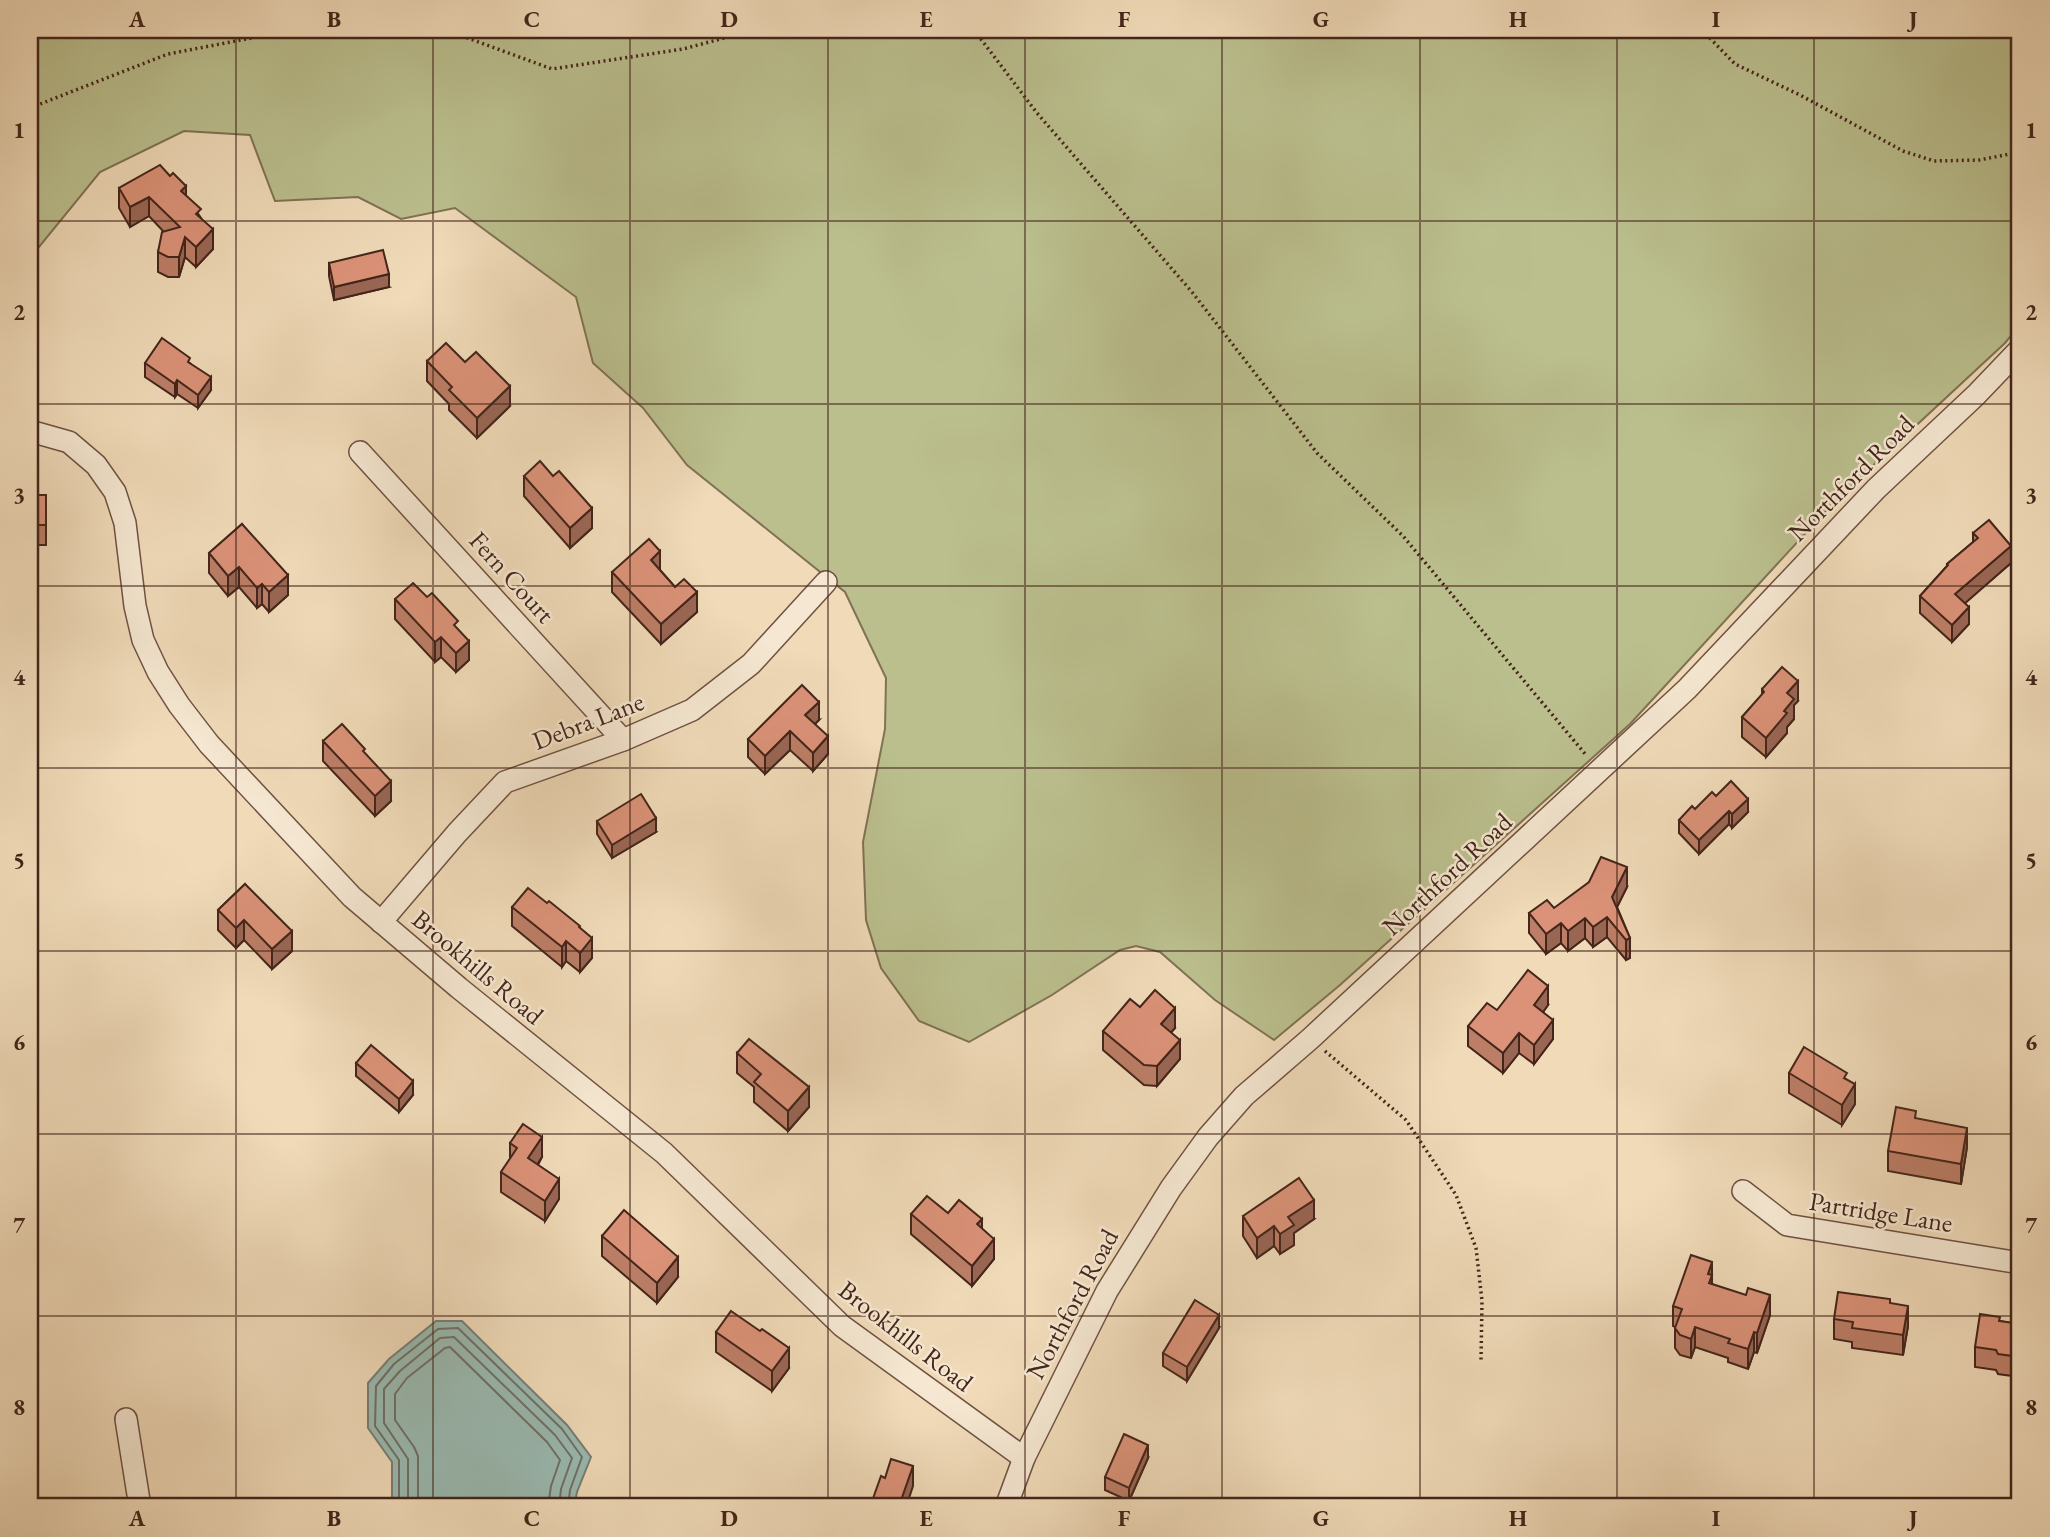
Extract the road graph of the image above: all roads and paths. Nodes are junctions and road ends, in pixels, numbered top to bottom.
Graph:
1 (398, 30) edge
2 (446, 30) edge
3 (754, 30) edge
4 (974, 30) edge
5 (1702, 30) edge
6 (30, 108) edge
7 (2020, 152) edge
8 (2020, 349) edge
9 (30, 431) edge
10 (360, 452) dead end
11 (826, 582) dead end
12 (623, 740) junction
13 (1600, 771) junction
14 (381, 922) junction
15 (1310, 1039) junction
16 (1743, 1191) dead end
17 (2020, 1263) edge
18 (1481, 1360) dead end
19 (126, 1419) dead end
20 (1024, 1458) junction
21 (140, 1507) edge
22 (1006, 1507) edge

1 - 6 path
2 - 3 path
4 - 13 path
5 - 7 path
8 - 13 street, Northford Road
9 - 14 street, Brookhills Road
10 - 12 street, Fern Court
11 - 12 street, Debra Lane
12 - 14 street, Debra Lane
13 - 15 street, Northford Road
14 - 20 street, Brookhills Road
15 - 18 path
15 - 20 street, Northford Road
16 - 17 street, Partridge Lane
19 - 21 street
20 - 22 street, Northford Road

